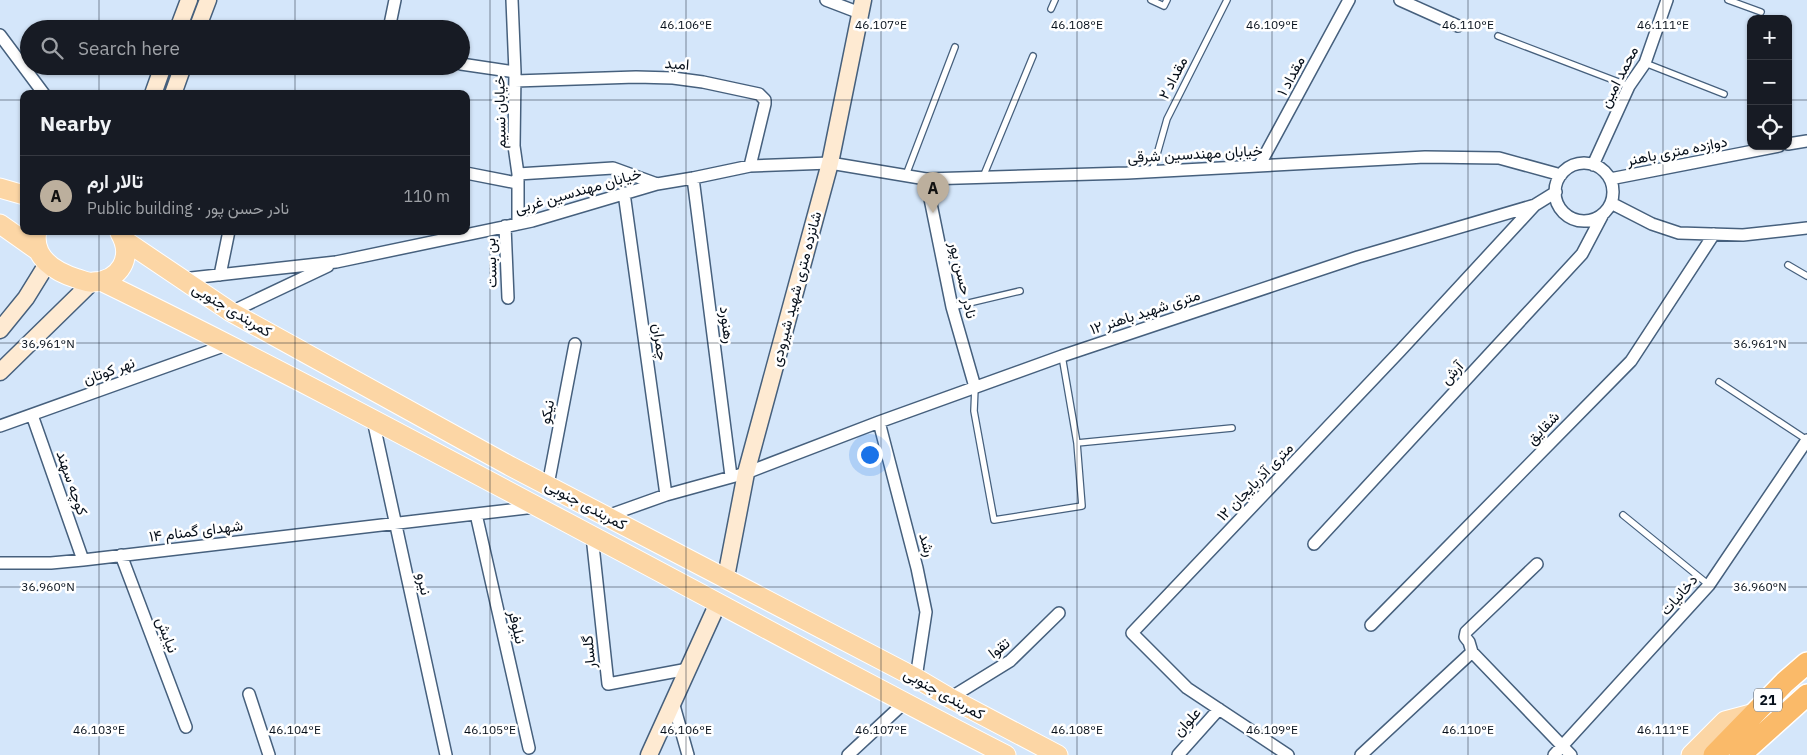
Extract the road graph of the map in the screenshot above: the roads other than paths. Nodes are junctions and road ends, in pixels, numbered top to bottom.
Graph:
1 (189, 0) edge
2 (208, 0) edge
3 (395, 0) edge
4 (512, 0) edge
5 (826, 0) edge
6 (1055, 0) edge
7 (1151, 0) edge
8 (1166, 0) edge
9 (1227, 0) edge
10 (1349, 0) edge
11 (1400, 0) edge
12 (1667, 0) edge
13 (1728, 0) edge
14 (861, 6) edge
15 (1051, 9) dead end
16 (1761, 12) dead end
17 (181, 20) edge
18 (200, 20) edge
19 (391, 20) edge
20 (1458, 26) dead end
21 (0, 35) edge
22 (1498, 36) dead end
23 (955, 47) dead end
24 (1033, 56) dead end
25 (20, 62) edge
26 (1646, 63) junction
27 (470, 66) edge
28 (30, 75) edge
29 (160, 75) edge
30 (180, 75) edge
31 (515, 76) junction
32 (1630, 86) junction
33 (41, 90) edge
34 (155, 90) edge
35 (174, 90) edge
36 (1724, 94) dead end
37 (1807, 141) edge
38 (1792, 143) edge
39 (1759, 150) edge
40 (830, 163) junction
41 (1593, 165) junction
42 (750, 166) junction
43 (1259, 166) junction
44 (1152, 172) junction
45 (470, 173) edge
46 (906, 176) junction
47 (1561, 176) junction
48 (983, 177) junction
49 (693, 178) junction
50 (518, 179) junction
51 (926, 179) junction
52 (1610, 179) junction
53 (657, 184) junction
54 (0, 188) edge
55 (1556, 192) junction
56 (624, 193) junction
57 (20, 195) edge
58 (1611, 203) junction
59 (1535, 205) junction
60 (1602, 216) junction
61 (0, 224) edge
62 (518, 224) junction
63 (505, 226) junction
64 (1807, 228) edge
65 (470, 233) edge
66 (1714, 234) junction
67 (123, 235) edge
68 (124, 235) edge
69 (228, 235) edge
70 (463, 235) edge
71 (41, 248) edge
72 (336, 262) junction
73 (1788, 265) dead end
74 (220, 275) junction
75 (1807, 276) edge
76 (182, 279) junction
77 (96, 282) junction
78 (1020, 291) dead end
79 (508, 298) dead end
80 (952, 308) junction
81 (231, 312) junction
82 (0, 330) edge
83 (264, 330) junction
84 (229, 344) junction
85 (575, 344) dead end
86 (248, 354) junction
87 (1062, 356) junction
88 (0, 372) edge
89 (1719, 382) dead end
90 (975, 387) junction
91 (32, 415) junction
92 (373, 420) junction
93 (879, 422) junction
94 (0, 426) edge
95 (1232, 428) dead end
96 (1807, 440) edge
97 (1077, 443) junction
98 (739, 474) junction
99 (548, 485) junction
100 (666, 495) junction
101 (538, 506) junction
102 (476, 514) junction
103 (1623, 515) dead end
104 (607, 516) junction
105 (395, 523) junction
106 (592, 536) junction
107 (1314, 544) dead end
108 (121, 555) junction
109 (83, 560) junction
110 (0, 563) edge
111 (1537, 564) dead end
112 (726, 577) junction
113 (1709, 585) junction
114 (718, 603) junction
115 (1059, 613) dead end
116 (1371, 625) dead end
117 (1472, 652) junction
118 (1807, 663) edge
119 (688, 669) junction
120 (916, 678) junction
121 (249, 694) dead end
122 (1807, 695) edge
123 (950, 698) junction
124 (673, 702) junction
125 (904, 703) junction
126 (1219, 710) junction
127 (1755, 713) junction
128 (186, 727) dead end
129 (529, 748) dead end
130 (1743, 749) edge
131 (1563, 752) edge
132 (269, 755) edge
133 (446, 755) edge
134 (649, 755) edge
135 (688, 755) edge
136 (848, 755) edge
137 (1006, 755) edge
138 (1058, 755) edge
139 (1178, 755) edge
140 (1288, 755) edge
141 (1361, 755) edge
142 (1691, 755) edge
143 (1714, 755) edge

1 - 17 main road
2 - 18 main road
3 - 19 street
4 - 31 street, خیابان نسیم
5 - 14 street
6 - 15 lane
7 - 8 lane
9 - 44 lane, مقداد ۲
10 - 43 street, مقداد ۱
11 - 20 street
12 - 26 street, محمد امین
13 - 16 lane
14 - 40 main road, شانزده متری شهید شیرودی
21 - 25 street
22 - 32 lane
23 - 46 lane
24 - 48 lane
26 - 32 street, محمد امین
26 - 36 lane
27 - 31 street, امید
28 - 33 street
29 - 34 main road
30 - 35 main road
31 - 42 street, امید
31 - 50 street, خیابان نسیم
32 - 41 street, محمد امین
37 - 38 street
39 - 52 street, دوازده متری باهنر
40 - 42 street, خیابان مهندسین غربی
40 - 46 street, خیابان مهندسین شرقی
40 - 98 main road, شانزده متری شهید شیرودی
41 - 47 street
41 - 52 street
42 - 49 street, خیابان مهندسین غربی
43 - 44 street, خیابان مهندسین شرقی
43 - 47 street, خیابان مهندسین شرقی
44 - 48 street, خیابان مهندسین شرقی
45 - 50 street
46 - 51 street, خیابان مهندسین شرقی
47 - 55 street
48 - 51 street, خیابان مهندسین شرقی
49 - 53 street, خیابان مهندسین غربی
49 - 98 street, رهنورد
50 - 53 street
50 - 62 street, خیابان نسیم
51 - 80 street, نادر حسن پور
52 - 58 street
53 - 56 street, خیابان مهندسین غربی
54 - 57 main road
55 - 59 street, ۱۲ متری شهید باهنر
55 - 60 street
56 - 62 street, خیابان مهندسین غربی
56 - 100 street, چمران
58 - 60 street
58 - 66 street
59 - 87 street, ۱۲ متری شهید باهنر
59 - 126 street, ۱۲ متری آذربایجان
60 - 107 street, آرش
61 - 71 main road
62 - 63 street, خیابان مهندسین غربی
63 - 65 street, خیابان مهندسین غربی
63 - 79 street, بن بست
64 - 66 street
66 - 116 street, شقایق
67 - 77 main road
68 - 76 main road, کمربندی جنوبی
69 - 74 street
70 - 72 street, خیابان مهندسین غربی
71 - 77 main road, کمربندی جنوبی
71 - 82 main road
72 - 74 street
72 - 81 street
73 - 75 lane
74 - 76 street
76 - 81 main road, کمربندی جنوبی
77 - 84 main road, کمربندی جنوبی
77 - 88 main road
78 - 80 lane
80 - 90 street, نادر حسن پور
81 - 83 main road, کمربندی جنوبی
83 - 86 main road
83 - 99 main road, کمربندی جنوبی
84 - 86 main road, کمربندی جنوبی
84 - 91 street, نهر کوتان
85 - 99 street, نیکو
86 - 92 main road, کمربندی جنوبی
87 - 90 street, ۱۲ متری شهید باهنر
87 - 97 lane
89 - 96 lane
90 - 93 street, ۱۲ متری شهید باهنر
90 - 97 lane
91 - 94 street, نهر کوتان
91 - 109 street, کوچه سهند
92 - 101 main road, کمربندی جنوبی
92 - 105 street, نیرو
93 - 98 street, ۱۲ متری شهید باهنر
93 - 120 street, رشد
95 - 97 lane
96 - 113 street, دخانیات
98 - 100 street, ۱۲ متری شهید باهنر
98 - 112 main road, شانزده متری شهید شیرودی
99 - 104 main road, کمربندی جنوبی
100 - 104 street, ۱۲ متری شهید باهنر
101 - 102 street, ۱۴ شهدای گمنام
101 - 106 main road, کمربندی جنوبی
102 - 105 street, ۱۴ شهدای گمنام
102 - 129 street, نیلوفر
103 - 113 lane
104 - 112 main road, کمربندی جنوبی
105 - 108 street, ۱۴ شهدای گمنام
105 - 133 street, نیرو
106 - 114 main road, کمربندی جنوبی
106 - 119 street, گلسار
108 - 109 street, ۱۴ شهدای گمنام
108 - 128 street, نیایش
109 - 110 street, ۱۴ شهدای گمنام
111 - 117 street
112 - 114 main road
112 - 120 main road, کمربندی جنوبی
113 - 131 street, دخانیات
114 - 119 main road
114 - 125 main road, کمربندی جنوبی
115 - 123 street, تقوا
117 - 131 street
117 - 141 street
118 - 127 highway, 21
119 - 124 main road
120 - 123 main road, کمربندی جنوبی
121 - 132 street
122 - 130 highway, 21
123 - 138 main road, کمربندی جنوبی
124 - 134 main road
124 - 135 street
125 - 136 street
125 - 137 main road, کمربندی جنوبی
126 - 139 street, علوان
126 - 140 street, ۱۲ متری آذربایجان
127 - 130 highway, 21
127 - 142 main road
130 - 143 highway, 21

